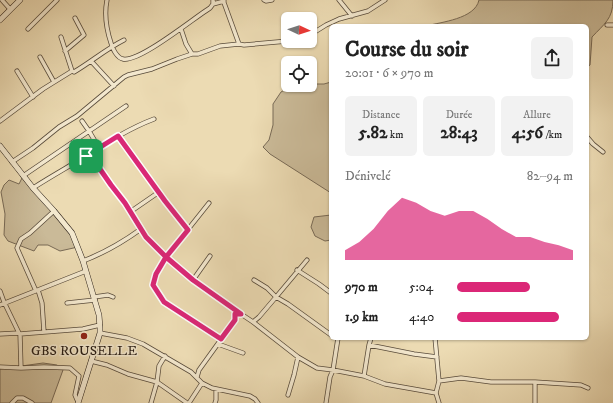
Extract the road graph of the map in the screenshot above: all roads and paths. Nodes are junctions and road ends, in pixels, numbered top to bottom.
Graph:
1 (2, 0) edge
2 (20, 0) edge
3 (57, 0) edge
4 (107, 0) edge
5 (264, 0) edge
6 (272, 0) edge
7 (339, 0) edge
8 (224, 1) edge
9 (382, 1) edge
10 (213, 2) edge
11 (10, 8) junction
12 (352, 16) junction
13 (75, 18) dead end
14 (0, 20) edge
15 (607, 25) dead end
16 (613, 25) edge
17 (28, 29) dead end
18 (181, 29) junction
19 (317, 31) edge
20 (61, 37) dead end
21 (124, 40) dead end
22 (281, 42) edge
23 (239, 44) junction
24 (112, 46) junction
25 (66, 51) junction
26 (192, 54) junction
27 (40, 57) dead end
28 (91, 61) junction
29 (18, 71) dead end
30 (72, 71) junction
31 (54, 82) junction
32 (114, 86) junction
33 (33, 97) junction
34 (126, 106) dead end
35 (154, 119) dead end
36 (0, 121) edge
37 (82, 121) dead end
38 (89, 131) junction
39 (118, 136) junction
40 (589, 139) edge
41 (0, 146) edge
42 (99, 148) junction
43 (603, 152) dead end
44 (2, 153) edge
45 (86, 156) junction
46 (12, 162) junction
47 (23, 176) junction
48 (33, 188) junction
49 (159, 192) junction
50 (209, 203) dead end
51 (54, 211) junction
52 (130, 212) junction
53 (141, 229) junction
54 (188, 230) junction
55 (210, 256) dead end
56 (166, 257) junction
57 (307, 260) dead end
58 (83, 261) junction
59 (297, 270) junction
60 (86, 271) junction
61 (193, 280) junction
62 (254, 280) dead end
63 (37, 290) junction
64 (0, 291) edge
65 (329, 292) edge
66 (113, 297) dead end
67 (276, 297) junction
68 (95, 299) junction
69 (4, 302) junction
70 (67, 303) dead end
71 (0, 304) edge
72 (241, 314) junction
73 (253, 322) junction
74 (100, 325) junction
75 (44, 332) junction
76 (100, 333) junction
77 (0, 334) edge
78 (20, 334) junction
79 (329, 334) edge
80 (221, 339) junction
81 (337, 340) edge
82 (370, 340) edge
83 (435, 340) edge
84 (218, 344) junction
85 (369, 345) junction
86 (242, 353) dead end
87 (165, 356) junction
88 (298, 357) junction
89 (436, 357) junction
90 (91, 361) junction
91 (0, 367) edge
92 (22, 368) junction
93 (199, 370) junction
94 (333, 370) junction
95 (191, 372) junction
96 (364, 376) junction
97 (196, 378) junction
98 (439, 381) junction
99 (157, 382) junction
100 (535, 382) junction
101 (202, 383) junction
102 (588, 388) dead end
103 (216, 389) junction
104 (436, 393) junction
105 (288, 395) dead end
106 (12, 403) edge
107 (32, 403) edge
108 (78, 403) edge
109 (151, 403) edge
110 (188, 403) edge
111 (215, 403) edge
112 (258, 403) edge
113 (326, 403) edge
114 (439, 403) edge
115 (535, 403) edge

1 - 11 street
2 - 11 street
3 - 17 street
4 - 24 street
5 - 6 street
7 - 12 street
8 - 10 street
8 - 23 street
9 - 12 street
10 - 18 street
11 - 14 street
12 - 19 street
13 - 25 street
15 - 16 street
18 - 24 street
18 - 26 street
20 - 25 street
21 - 24 street
22 - 23 street
23 - 26 street
24 - 28 street
25 - 30 street
26 - 32 street
27 - 31 street
28 - 30 street
28 - 32 street
29 - 33 street
30 - 31 street
31 - 33 street
32 - 46 street
33 - 36 street
34 - 38 street
35 - 39 street
37 - 38 street
38 - 42 street
38 - 47 street
39 - 42 street
39 - 49 street
40 - 43 street
41 - 44 street
42 - 45 street
44 - 46 street
45 - 48 street
45 - 52 street
46 - 47 street
47 - 48 street
48 - 51 street
49 - 52 street
49 - 54 street
50 - 54 street
51 - 58 street
51 - 63 street
52 - 53 street
53 - 56 street
53 - 58 street
54 - 56 street
55 - 61 street
56 - 61 street
56 - 80 street
57 - 59 street
58 - 60 street
59 - 65 street
59 - 67 street
60 - 63 street
60 - 68 street
61 - 72 street
62 - 67 street
63 - 69 street
63 - 75 street
64 - 69 street
66 - 68 street
67 - 73 street
67 - 79 street
68 - 70 street
68 - 74 street
69 - 71 street
69 - 78 street
72 - 73 street
72 - 80 street
73 - 88 street
74 - 75 street
74 - 76 street
75 - 78 street
76 - 87 street
76 - 90 street
77 - 78 street
78 - 92 street
80 - 84 street
81 - 94 street
82 - 85 street
83 - 89 street
84 - 86 street
84 - 93 street
85 - 89 street
85 - 96 street
87 - 95 street
87 - 99 street
88 - 94 street
88 - 105 street
89 - 98 street
90 - 99 street
90 - 108 street
91 - 92 street
92 - 108 street
93 - 95 street
93 - 97 street
94 - 96 street
94 - 113 street
95 - 97 street
96 - 104 street
97 - 101 street
98 - 100 street
98 - 104 street
99 - 109 street
99 - 110 street
100 - 102 street
100 - 115 street
101 - 103 street
101 - 110 street
103 - 111 street
103 - 112 street
104 - 114 street
106 - 107 street

